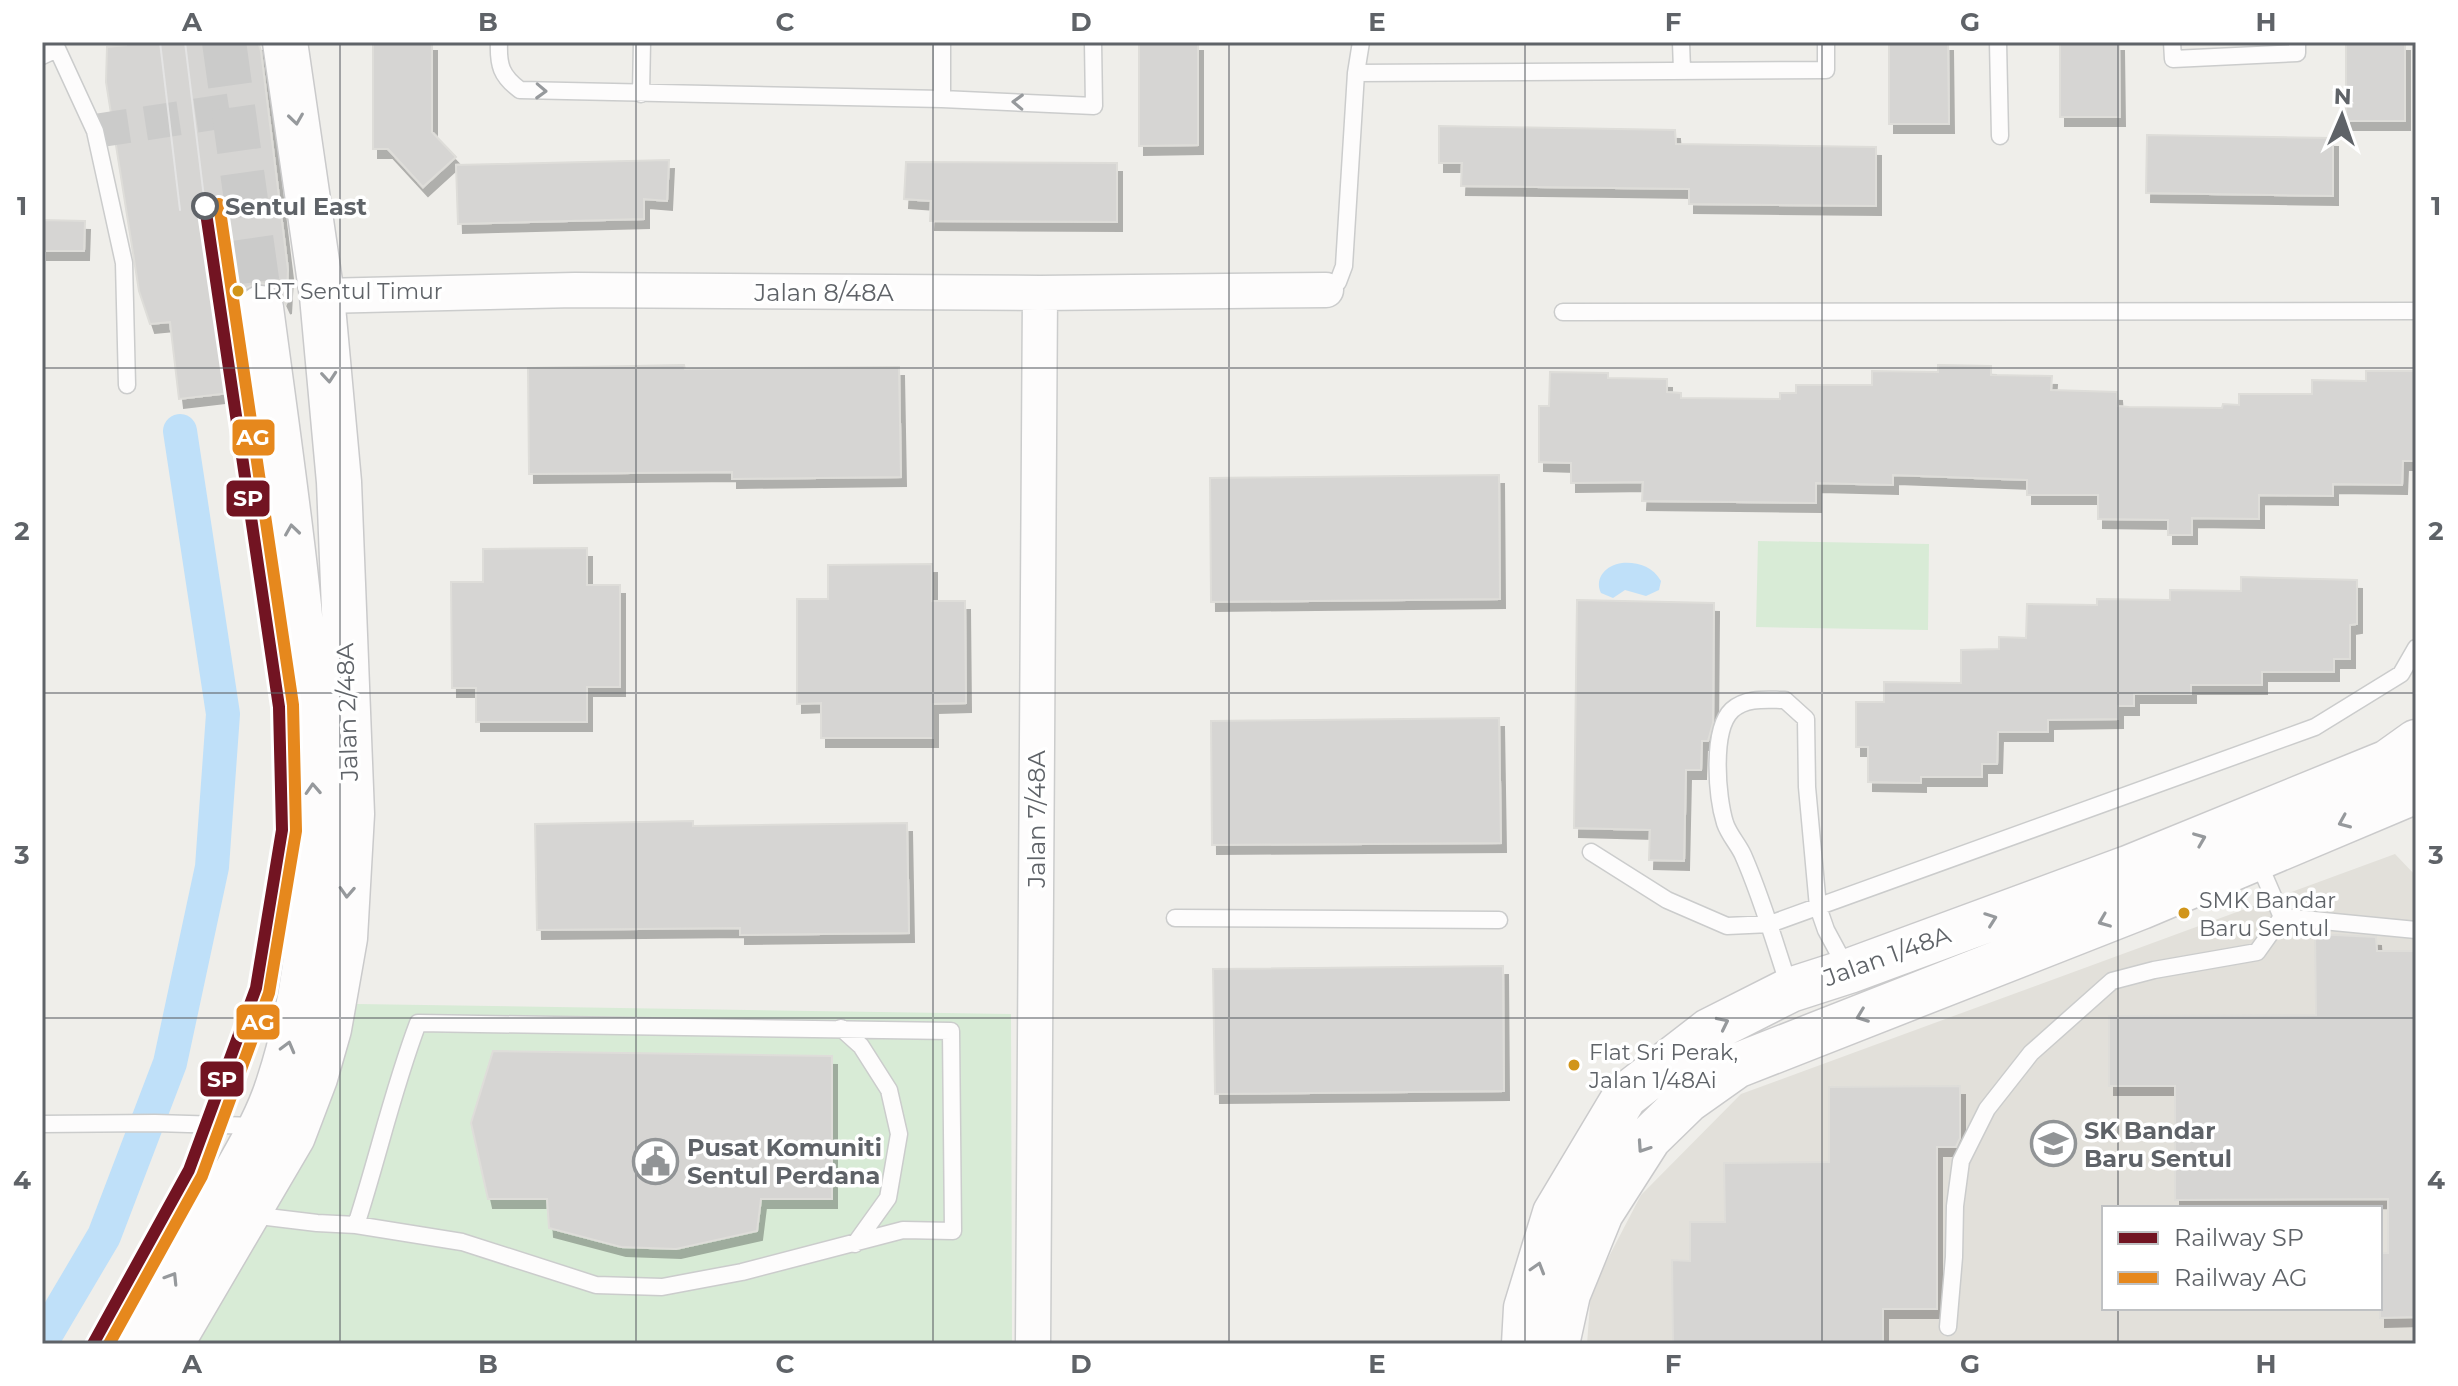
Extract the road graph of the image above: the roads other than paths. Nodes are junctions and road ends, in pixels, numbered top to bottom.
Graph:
1 (285, 42) edge
2 (499, 42) edge
3 (642, 42) edge
4 (942, 42) edge
5 (1093, 42) edge
6 (1361, 42) edge
7 (1681, 42) edge
8 (1826, 42) edge
9 (1998, 42) edge
10 (2172, 42) edge
11 (2297, 42) edge
12 (51, 49) edge
13 (1682, 70) junction
14 (1356, 73) junction
15 (641, 94) junction
16 (942, 99) junction
17 (2000, 136) dead end
18 (1326, 290) joint
19 (1040, 293) junction
20 (322, 296) junction
21 (261, 308) tunnel mouth
22 (2416, 311) edge
23 (1563, 312) dead end
24 (127, 385) dead end
25 (2416, 648) edge
26 (2416, 742) edge
27 (2416, 791) edge
28 (1591, 852) dead end
29 (2257, 859) junction
30 (1818, 907) junction
31 (2282, 917) junction
32 (1175, 918) dead end
33 (1499, 920) dead end
34 (1770, 924) junction
35 (2416, 930) edge
36 (1849, 971) junction
37 (1790, 990) junction
38 (841, 1028) junction
39 (42, 1124) edge
40 (262, 1126) junction
41 (233, 1210) junction
42 (356, 1225) junction
43 (855, 1244) junction
44 (1948, 1327) dead end
45 (130, 1344) edge
46 (171, 1344) edge
47 (1033, 1344) edge
48 (1524, 1344) edge
49 (1557, 1344) edge

1 -> 20 main road, Jalan 2/48A
2 -> 15 lane
3 - 15 lane
4 - 16 lane
5 -> 16 lane
6 - 14 lane
7 - 13 lane
8 - 13 lane
9 - 17 lane
10 - 11 lane
12 - 24 lane
13 - 14 lane
14 - 18 lane
15 - 16 lane
18 - 19 street, Jalan 8/48A
19 - 20 street, Jalan 8/48A
19 - 47 street, Jalan 7/48A
20 -> 41 main road, Jalan 2/48A
40 -> 21 main road, Jalan 2/48A
22 - 23 lane
25 - 30 lane
36 -> 26 main road, Jalan 1/48A
27 -> 29 main road, Jalan 1/48A
28 - 34 lane
29 - 31 lane
29 -> 49 main road, Jalan 1/48A
30 - 34 lane
30 - 34 lane
30 - 36 lane
31 - 35 lane
31 - 44 lane
32 - 33 lane
34 - 37 lane
36 - 37 main road, Jalan 1/48A
48 -> 37 main road, Jalan 1/48A
38 - 42 lane
38 - 43 lane
38 - 43 lane
39 - 40 lane
40 - 41 main road, Jalan 2/48A
41 - 42 lane
45 -> 41 main road, Jalan 2/48A
41 - 46 main road, Jalan 2/48A
42 - 43 lane

